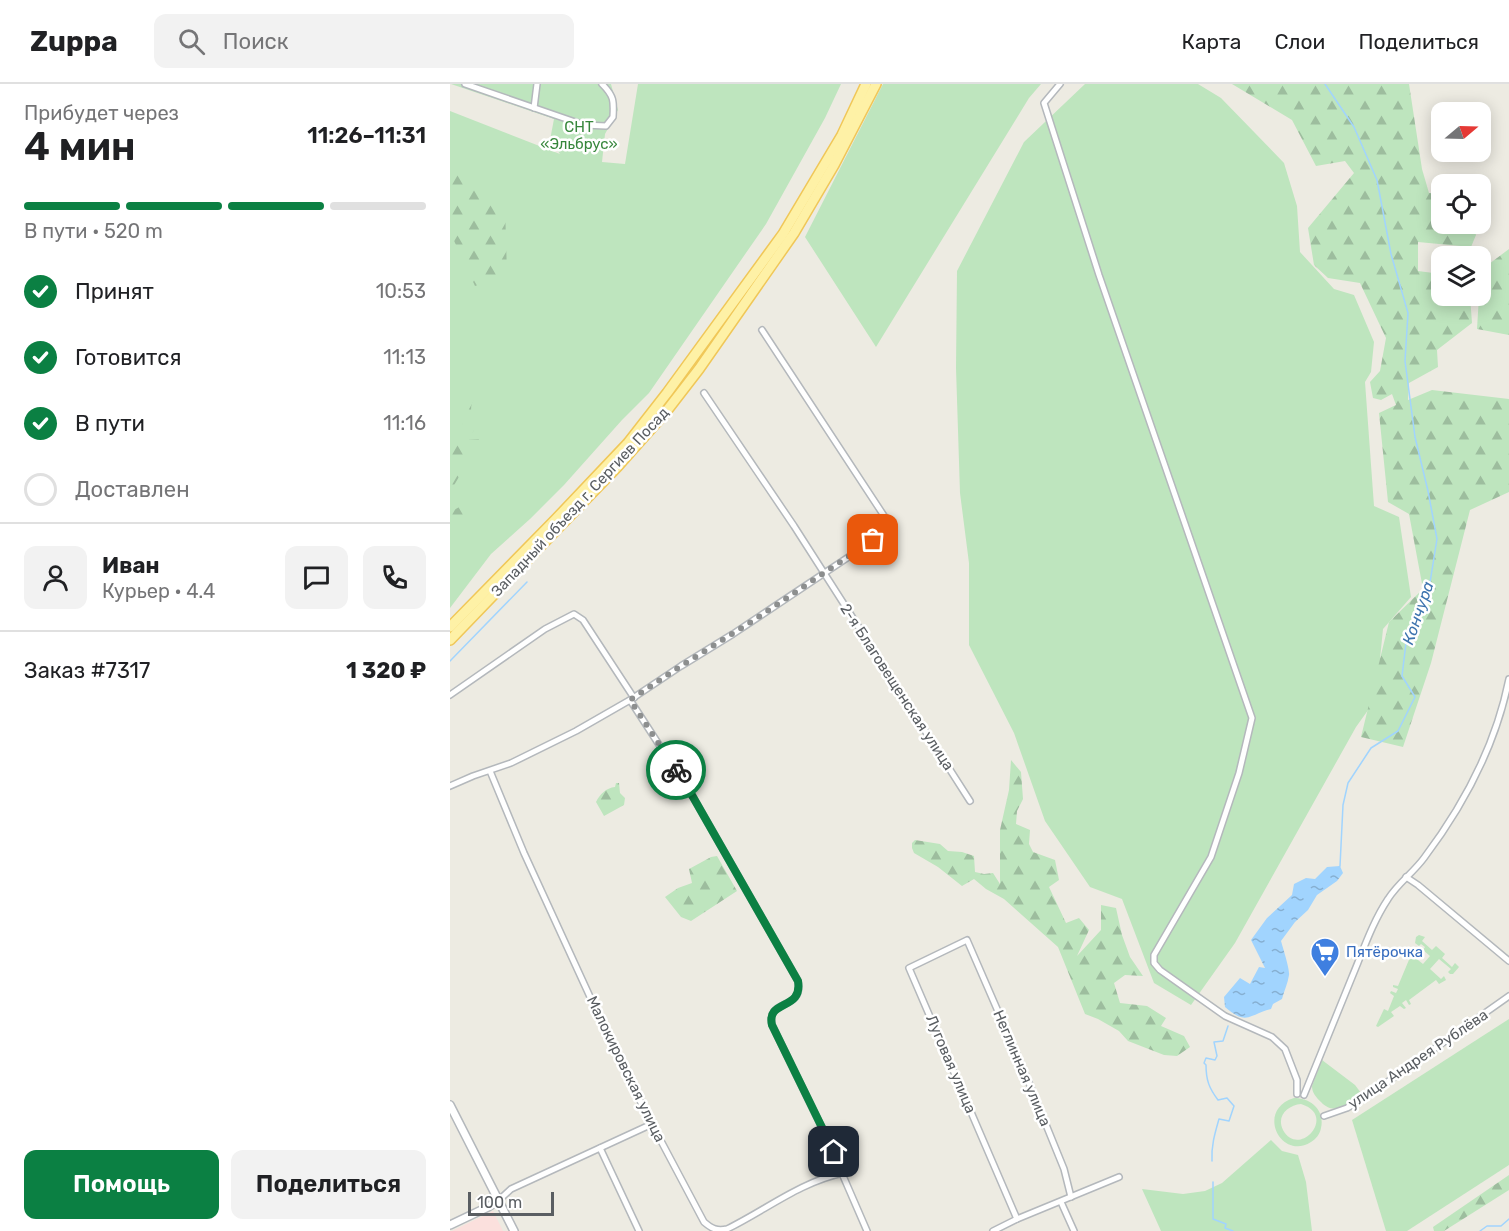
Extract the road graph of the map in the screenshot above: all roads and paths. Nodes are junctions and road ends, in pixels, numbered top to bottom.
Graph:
1 (465, 84) edge
2 (537, 84) edge
3 (602, 84) edge
4 (867, 84) edge
5 (876, 84) edge
6 (1060, 84) edge
7 (475, 86) edge
8 (534, 108) junction
9 (762, 330) dead end
10 (704, 393) dead end
11 (823, 573) junction
12 (450, 627) edge
13 (450, 640) edge
14 (1509, 679) edge
15 (450, 695) edge
16 (632, 699) junction
17 (1507, 700) edge
18 (489, 771) junction
19 (450, 786) edge
20 (970, 801) dead end
21 (1406, 877) junction
22 (967, 940) joint
23 (1509, 961) edge
24 (1509, 996) edge
25 (450, 1105) edge
26 (1324, 1116) dead end
27 (652, 1124) junction
28 (600, 1148) junction
29 (843, 1173) junction
30 (1119, 1177) dead end
31 (1071, 1197) junction
32 (498, 1201) junction
33 (1060, 1202) junction
34 (1017, 1219) junction
35 (450, 1225) edge
36 (514, 1231) edge
37 (639, 1231) edge
38 (867, 1231) edge
39 (993, 1231) edge
40 (1074, 1231) edge

1 - 7 street
2 - 8 street
3 - 8 street
4 - 12 main road, Западный объезд г. Сергиев Посад
5 - 13 main road, Западный объезд г. Сергиев Посад
6 - 21 street
7 - 8 street
9 - 11 street
10 - 11 street, 2-я Благовещенская улица
11 - 16 street
11 - 20 street, 2-я Благовещенская улица
14 - 17 street
15 - 16 street
16 - 18 street
16 - 29 street
17 - 21 street
18 - 19 street
18 - 27 street, Малокировская улица
21 - 23 street
22 - 31 street, Неглинная улица
22 - 34 street, Луговая улица
24 - 26 street, улица Андрея Рублёва
25 - 32 street
27 - 28 street
27 - 29 street, Малокировская улица
28 - 32 street
28 - 37 street
29 - 38 street
30 - 31 street
31 - 33 street
32 - 35 street
32 - 36 street
33 - 34 street
33 - 40 street
34 - 39 street

